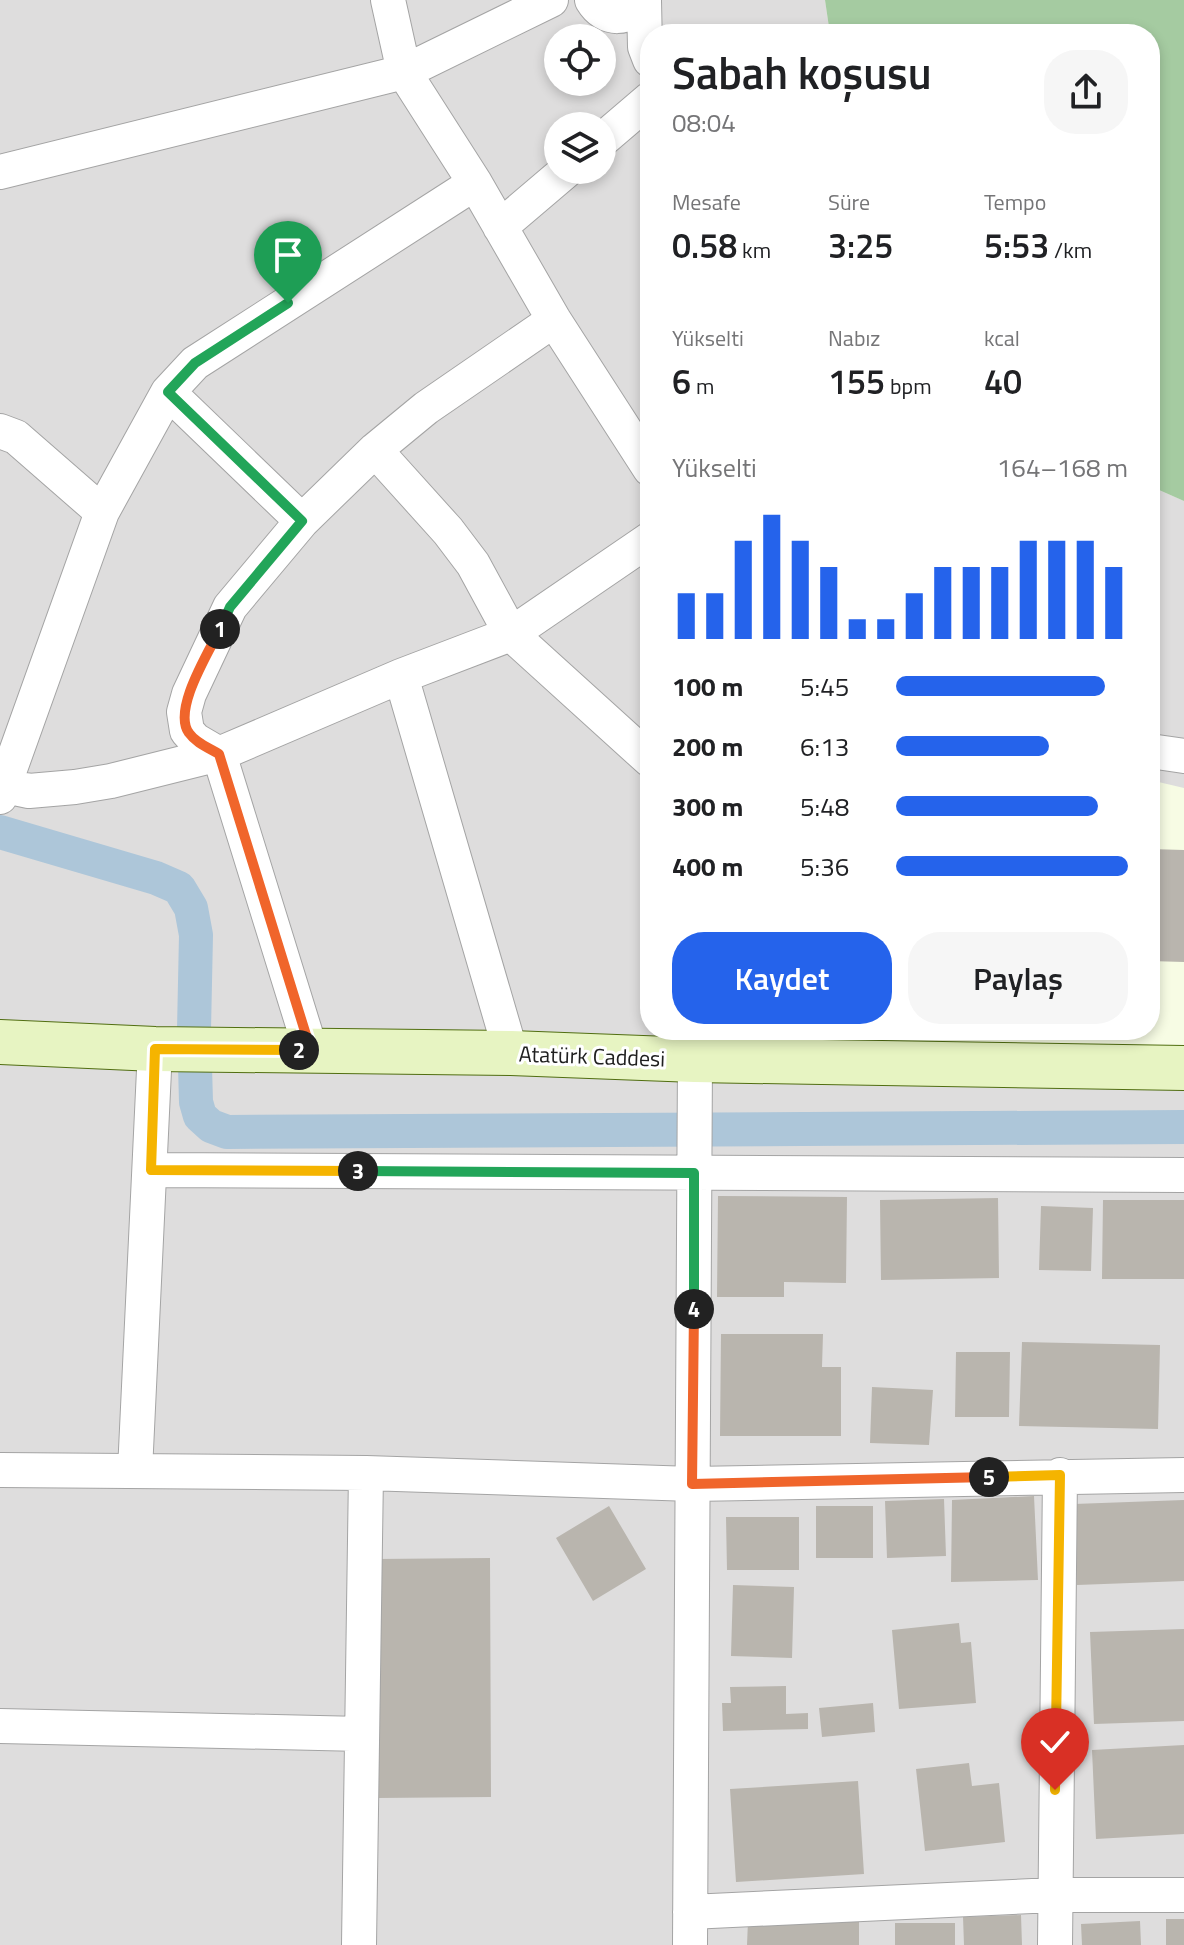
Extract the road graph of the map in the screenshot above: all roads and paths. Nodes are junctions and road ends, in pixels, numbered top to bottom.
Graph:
1 (388, 0) edge
2 (644, 0) edge
3 (548, 2) edge
4 (599, 6) edge
5 (646, 24) edge
6 (640, 45) edge
7 (404, 72) junction
8 (640, 108) edge
9 (616, 128) edge
10 (0, 172) edge
11 (475, 183) junction
12 (551, 184) edge
13 (500, 227) junction
14 (554, 320) junction
15 (168, 392) junction
16 (0, 431) edge
17 (375, 450) junction
18 (640, 453) edge
19 (102, 512) junction
20 (302, 521) junction
21 (640, 546) edge
22 (511, 634) junction
23 (401, 676) junction
24 (640, 751) edge
25 (1160, 752) edge
26 (219, 754) junction
27 (1184, 756) edge
28 (1, 789) edge
29 (0, 1042) edge
30 (155, 1049) junction
31 (311, 1051) junction
32 (511, 1053) junction
33 (695, 1060) junction
34 (1184, 1068) edge
35 (151, 1170) junction
36 (694, 1173) junction
37 (1184, 1175) edge
38 (0, 1470) edge
39 (135, 1471) junction
40 (366, 1473) junction
41 (1060, 1475) junction
42 (1184, 1475) edge
43 (692, 1484) junction
44 (0, 1726) edge
45 (362, 1734) junction
46 (1054, 1895) junction
47 (1184, 1895) edge
48 (690, 1928) edge
49 (359, 1945) edge
50 (1055, 1945) edge

1 - 7 street
2 - 4 street
2 - 5 street
3 - 4 street
3 - 7 street
4 - 6 street
7 - 10 street
7 - 11 street
8 - 9 street
11 - 13 street
11 - 15 street
12 - 13 street
13 - 14 street
14 - 17 street
14 - 18 street
15 - 19 street
15 - 20 street
16 - 19 street
17 - 20 street
17 - 22 street
19 - 28 street
20 - 26 street
21 - 22 street
22 - 23 street
22 - 24 street
23 - 26 street
23 - 32 street
25 - 27 street
26 - 28 street
26 - 31 street
29 - 30 street, Atatürk Caddesi
30 - 31 street, Atatürk Caddesi
30 - 35 street
31 - 32 street, Atatürk Caddesi
32 - 33 street, Atatürk Caddesi
33 - 34 street, Atatürk Caddesi
33 - 36 street
35 - 36 street
35 - 39 street
36 - 37 street
36 - 43 street
38 - 39 street
39 - 40 street
40 - 43 street
40 - 45 street
41 - 42 street
41 - 43 street
41 - 46 street
43 - 48 street
44 - 45 street
45 - 49 street
46 - 47 street
46 - 48 street
46 - 50 street

